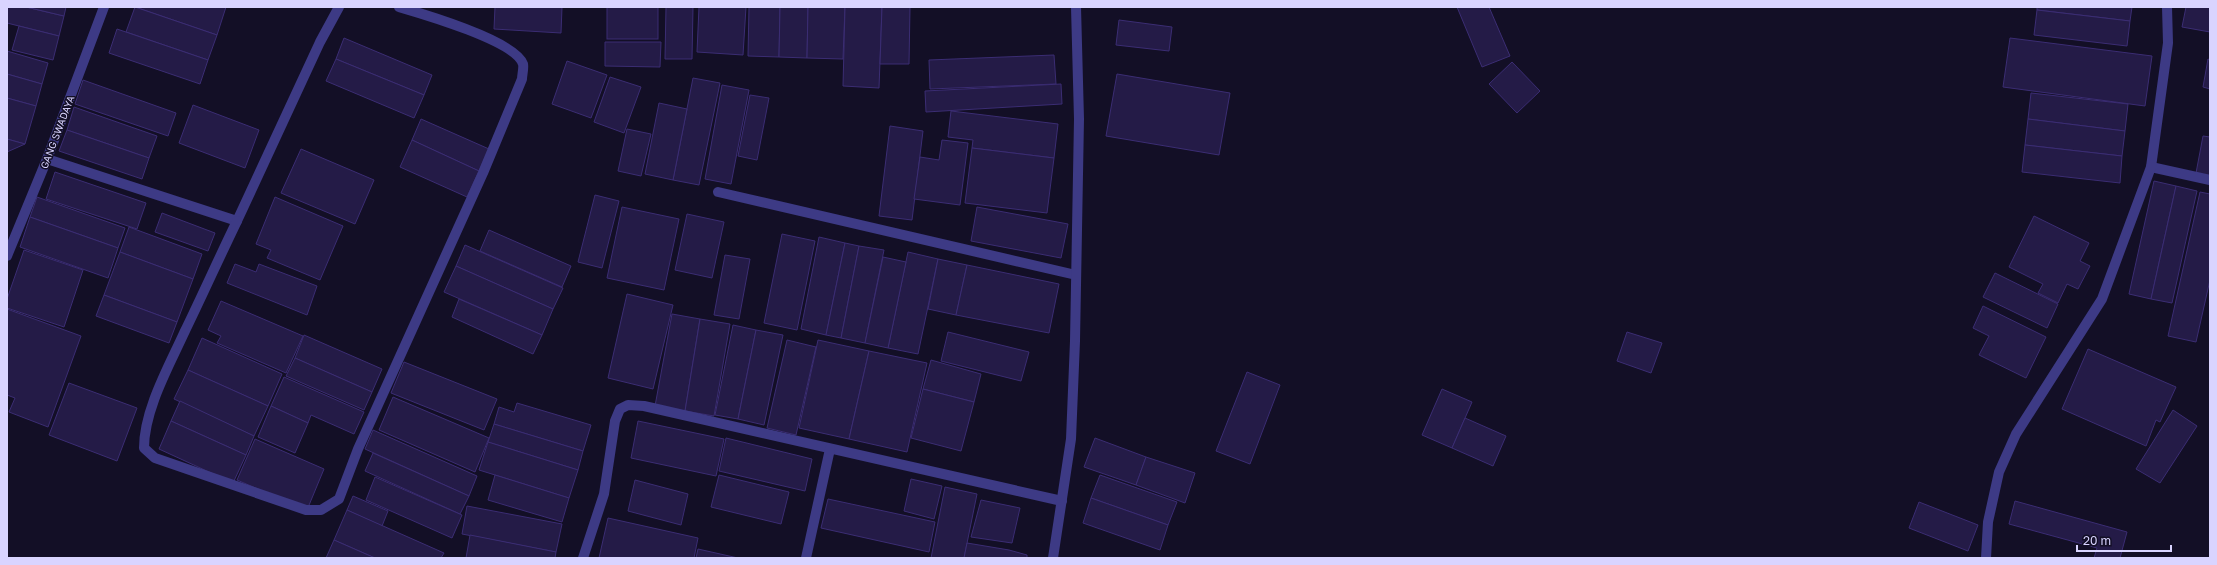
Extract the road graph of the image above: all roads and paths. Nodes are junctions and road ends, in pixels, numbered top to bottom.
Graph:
1 (104, 7) edge
2 (339, 7) edge
3 (399, 7) edge
4 (1076, 7) edge
5 (2167, 7) edge
6 (47, 159) junction
7 (2151, 167) junction
8 (2210, 180) edge
9 (718, 192) dead end
10 (237, 221) junction
11 (7, 256) edge
12 (1076, 275) junction
13 (830, 449) junction
14 (1062, 501) junction
15 (583, 558) edge
16 (806, 558) edge
17 (1053, 558) edge
18 (1986, 558) edge

1 - 6 street, GANG SWADAYA
2 - 10 street
3 - 10 street
4 - 12 street
5 - 7 street
6 - 10 street
6 - 11 street, GANG SWADAYA
7 - 8 street
7 - 18 street
9 - 12 street
12 - 14 street
13 - 14 street
13 - 15 street
13 - 16 street
14 - 17 street

